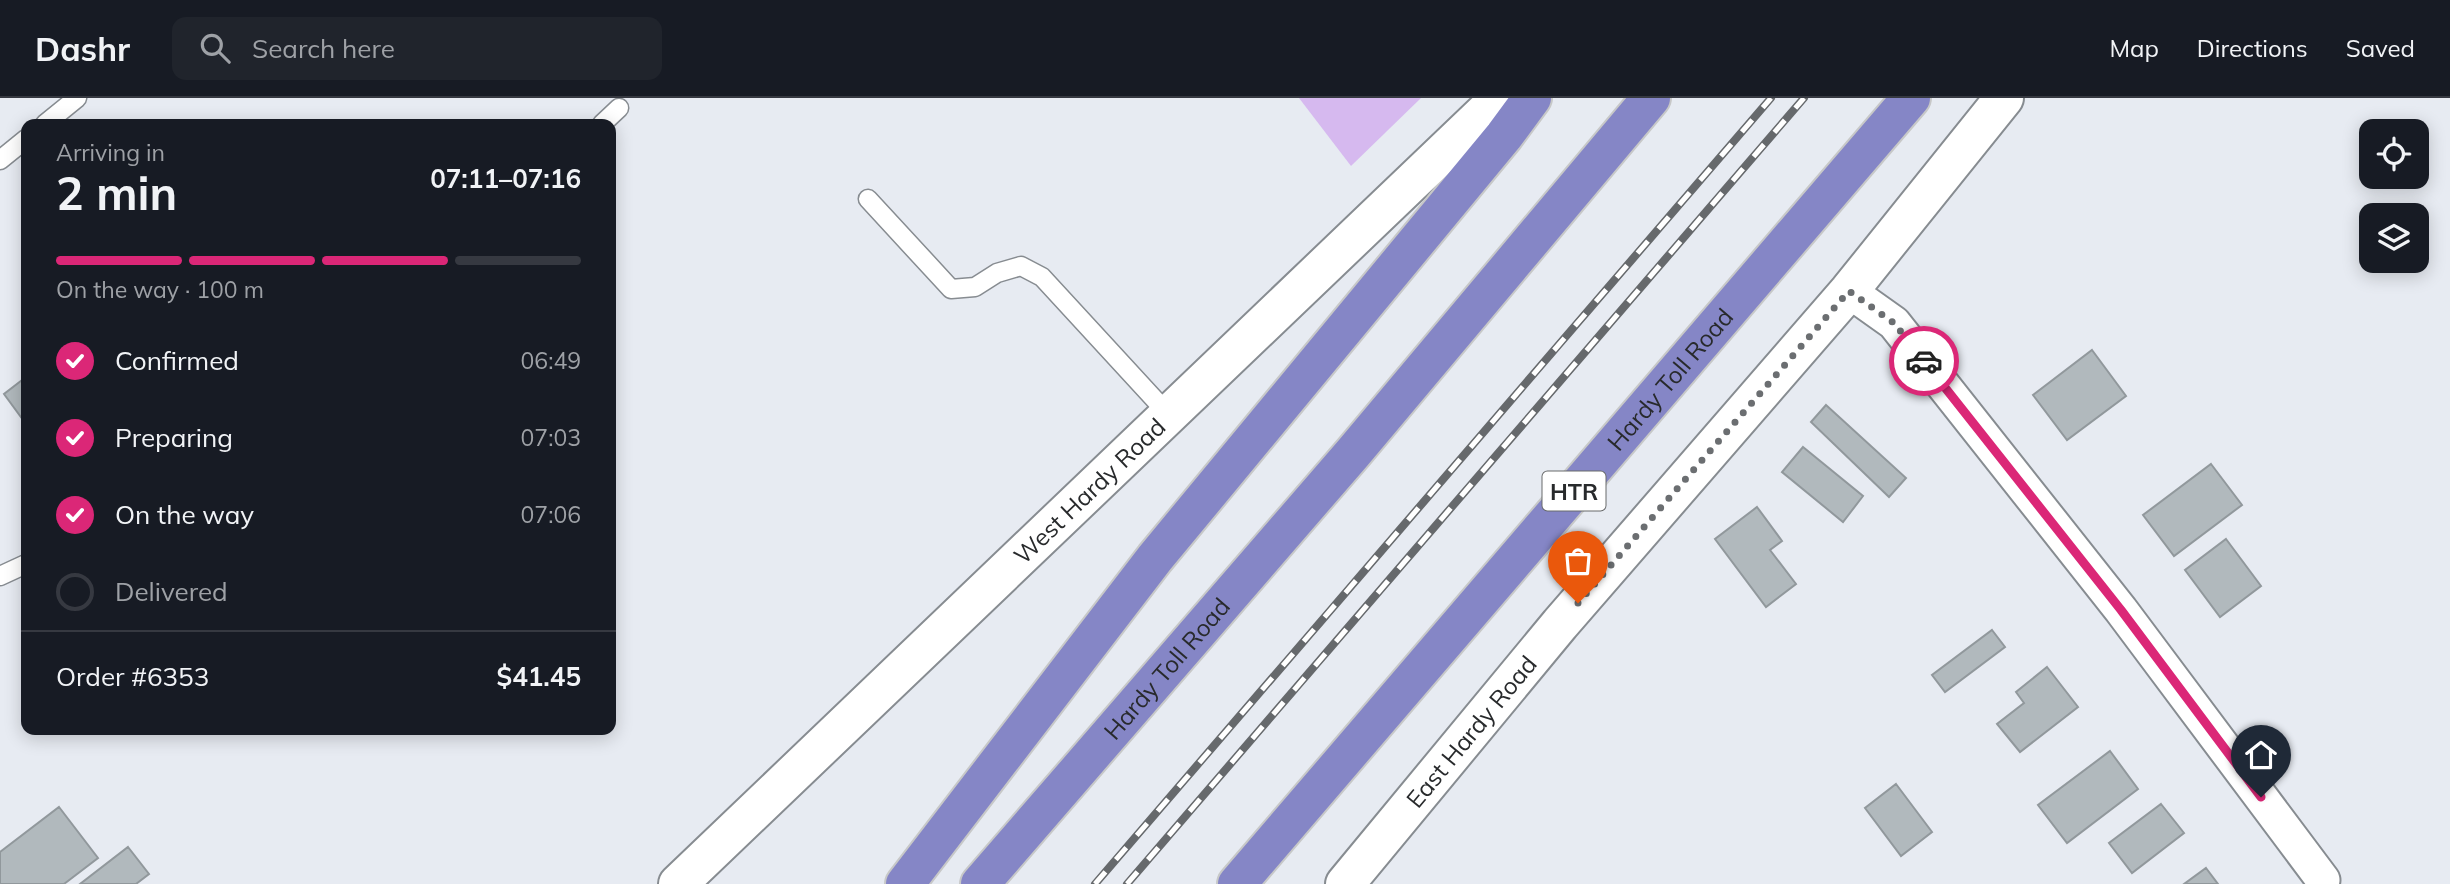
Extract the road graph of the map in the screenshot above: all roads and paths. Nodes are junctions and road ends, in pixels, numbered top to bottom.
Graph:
1 (77, 98) edge
2 (1500, 98) edge
3 (1532, 98) edge
4 (1651, 98) edge
5 (1911, 98) edge
6 (2004, 98) edge
7 (619, 108) dead end
8 (51, 119) edge
9 (607, 119) edge
10 (21, 143) edge
11 (0, 160) edge
12 (868, 199) dead end
13 (1849, 291) junction
14 (1169, 415) junction
15 (21, 566) edge
16 (0, 576) edge
17 (2323, 880) dead end
18 (678, 884) edge
19 (905, 884) edge
20 (980, 884) edge
21 (1237, 884) edge
22 (1345, 884) edge

1 - 8 lane
2 - 14 main road, West Hardy Road
3 - 19 highway
4 - 20 highway, Hardy Toll Road
5 - 21 highway, Hardy Toll Road / HTR
6 - 13 main road, East Hardy Road
7 - 9 lane
10 - 11 lane
12 - 14 lane
13 - 17 street
13 - 22 main road, East Hardy Road
14 - 18 main road, West Hardy Road
15 - 16 lane

